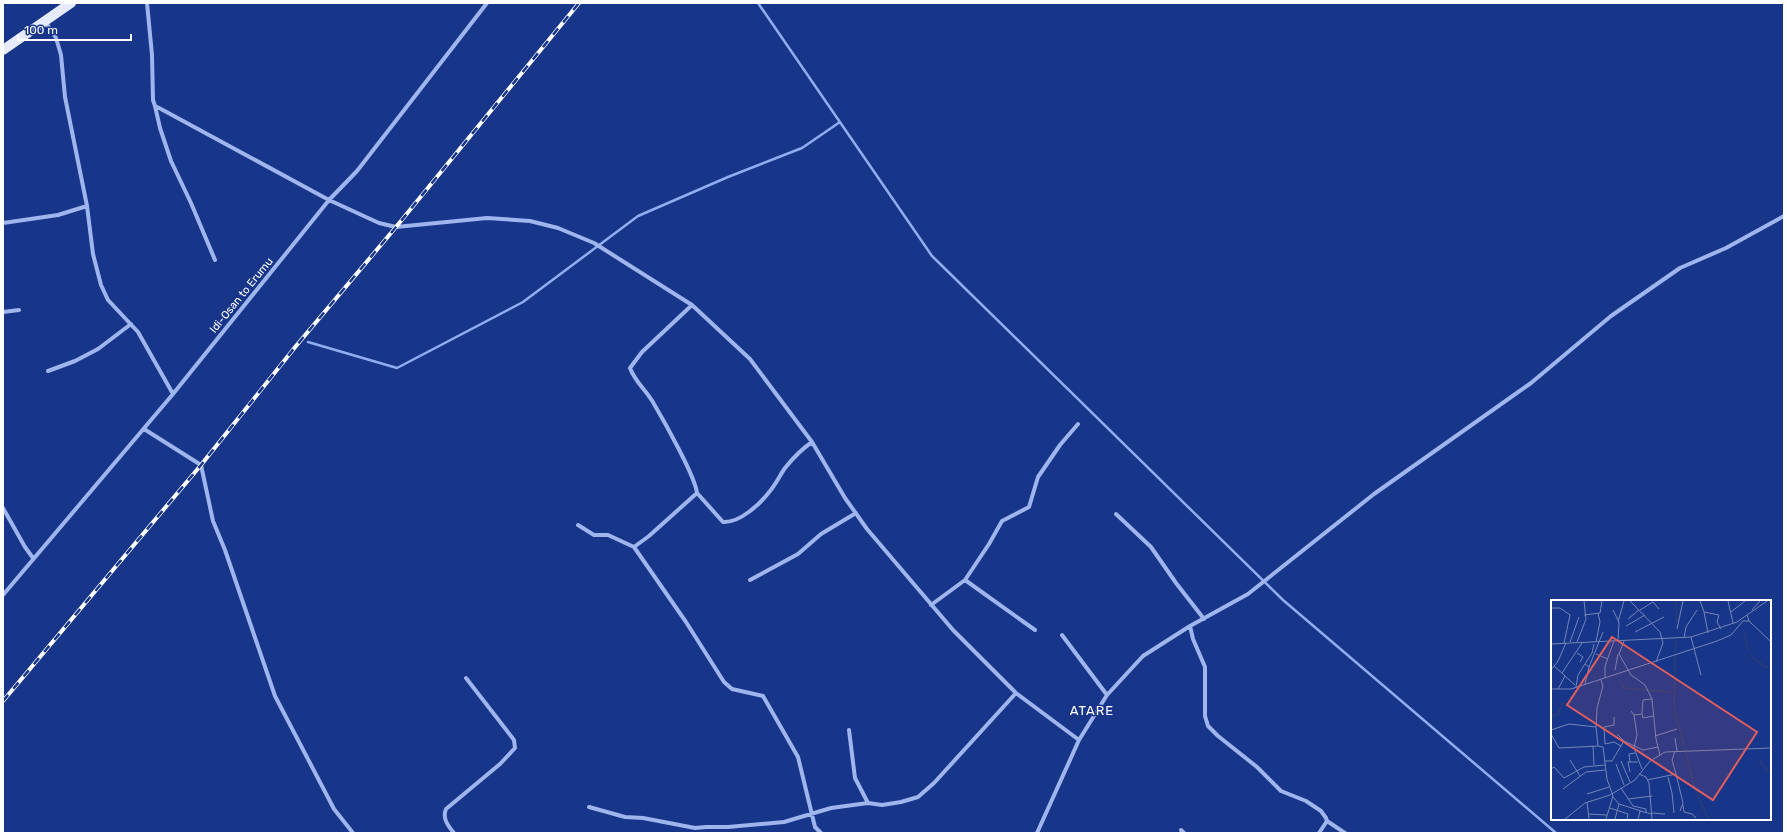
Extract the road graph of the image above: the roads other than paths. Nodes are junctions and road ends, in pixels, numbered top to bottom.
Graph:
1 (71, 3) edge
2 (147, 3) edge
3 (487, 3) edge
4 (44, 21) junction
5 (3, 50) edge
6 (155, 106) junction
7 (329, 200) junction
8 (87, 206) junction
9 (1784, 216) edge
10 (3, 223) edge
11 (215, 260) dead end
12 (692, 305) junction
13 (19, 310) dead end
14 (3, 312) edge
15 (131, 324) junction
16 (48, 371) dead end
17 (173, 394) junction
18 (1078, 424) dead end
19 (144, 429) junction
20 (812, 442) junction
21 (696, 493) junction
22 (3, 508) edge
23 (856, 513) junction
24 (1116, 514) dead end
25 (578, 525) dead end
26 (634, 546) junction
27 (33, 558) junction
28 (750, 580) dead end
29 (965, 580) junction
30 (3, 595) edge
31 (931, 605) junction
32 (1204, 619) junction
33 (1190, 626) junction
34 (1035, 630) dead end
35 (1062, 635) dead end
36 (466, 678) dead end
37 (1016, 693) junction
38 (1107, 695) junction
39 (849, 730) dead end
40 (1079, 740) junction
41 (868, 803) junction
42 (589, 807) dead end
43 (812, 813) junction
44 (1327, 821) junction
45 (694, 831) edge
46 (353, 833) edge
47 (454, 833) edge
48 (821, 833) edge
49 (1037, 833) edge
50 (1319, 833) edge
51 (1345, 833) edge

1 - 4 main road
2 - 6 street
3 - 7 street, Idi-Osan to Erumu
4 - 5 main road
4 - 8 street
6 - 7 street
6 - 11 street
7 - 12 street
7 - 17 street, Idi-Osan to Erumu
8 - 10 street
8 - 15 street
9 - 32 street
12 - 20 street
12 - 21 street
13 - 14 street
15 - 16 street
15 - 17 street
17 - 19 street, Idi-Osan to Erumu
18 - 29 street
19 - 27 street, Idi-Osan to Erumu
19 - 46 street
20 - 21 street
20 - 23 street
21 - 26 street
22 - 27 street
23 - 28 street
23 - 31 street
24 - 32 street
25 - 26 street
26 - 43 street
27 - 30 street, Idi-Osan to Erumu
29 - 31 street
29 - 34 street
31 - 37 street
32 - 33 street
33 - 38 street
33 - 44 street
35 - 38 street
36 - 47 street
37 - 40 street
37 - 41 street
38 - 40 street
39 - 41 street
40 - 49 street
41 - 43 street
42 - 45 street
43 - 45 street
43 - 48 street
44 - 50 street
44 - 51 street

